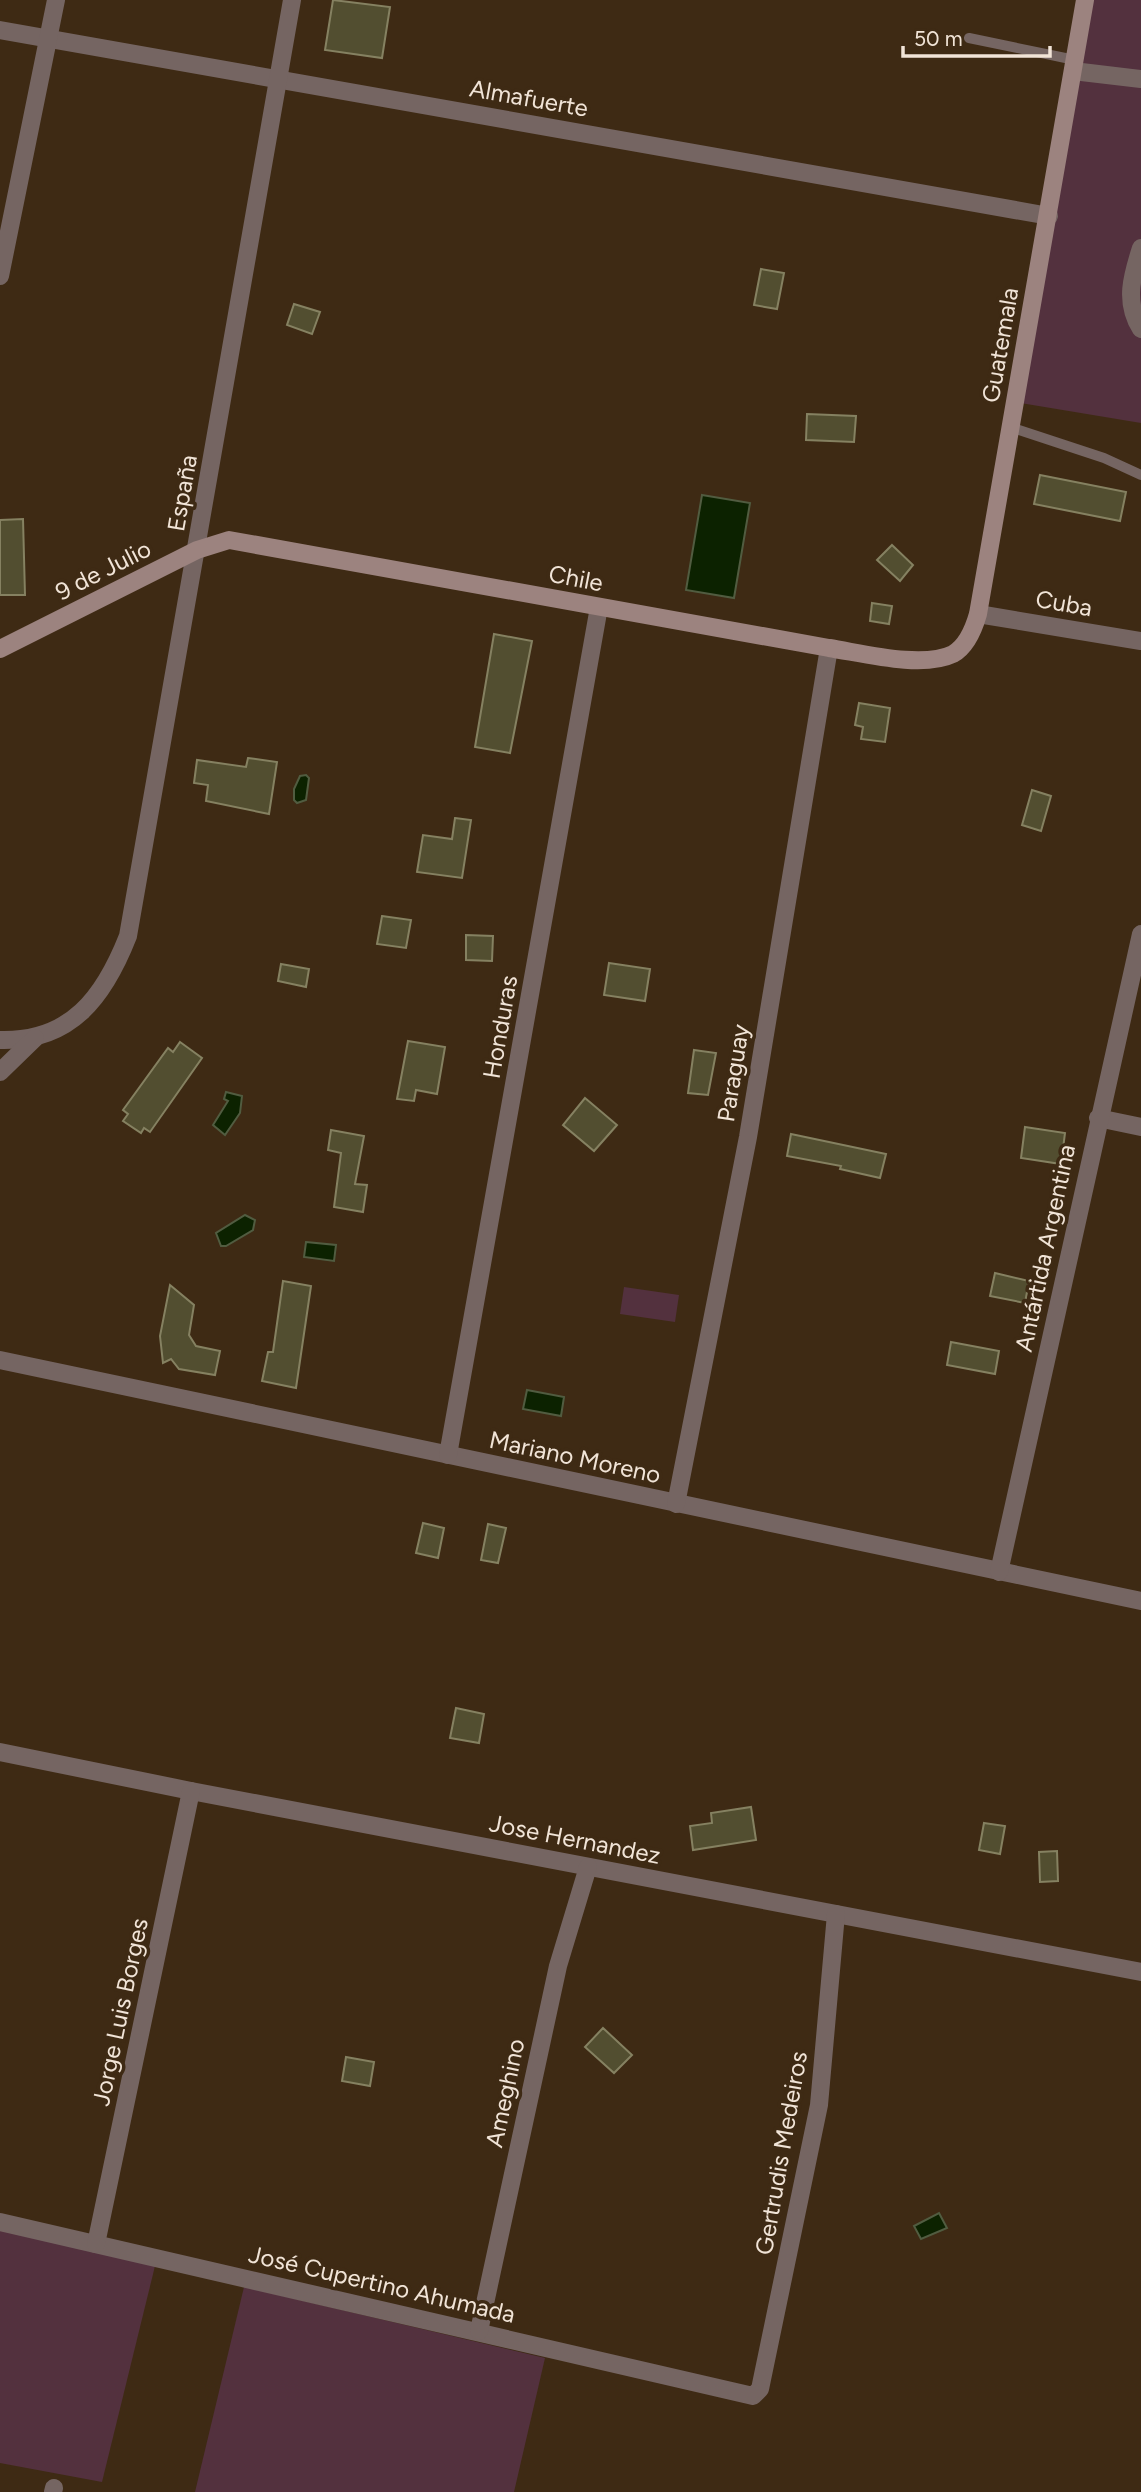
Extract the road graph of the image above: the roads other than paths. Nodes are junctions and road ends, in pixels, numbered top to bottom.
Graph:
1 (56, 0) edge
2 (292, 0) edge
3 (1085, 0) edge
4 (0, 30) edge
5 (969, 38) dead end
6 (49, 39) junction
7 (1074, 65) junction
8 (278, 79) junction
9 (1141, 79) edge
10 (1048, 216) junction
11 (1141, 248) edge
12 (0, 276) edge
13 (1141, 329) edge
14 (1010, 427) junction
15 (1141, 475) edge
16 (229, 540) joint
17 (197, 550) junction
18 (599, 607) junction
19 (978, 614) junction
20 (1141, 641) edge
21 (829, 648) junction
22 (0, 649) edge
23 (915, 660) joint
24 (1141, 934) edge
25 (37, 1037) junction
26 (0, 1040) edge
27 (0, 1072) edge
28 (1098, 1118) junction
29 (1141, 1127) edge
30 (0, 1360) edge
31 (448, 1455) junction
32 (676, 1504) junction
33 (999, 1572) junction
34 (1141, 1601) edge
35 (0, 1752) edge
36 (191, 1791) junction
37 (588, 1867) junction
38 (835, 1914) junction
39 (1141, 1972) edge
40 (0, 2222) edge
41 (96, 2244) junction
42 (480, 2331) junction
43 (752, 2396) joint

1 - 6 street
2 - 8 street, España
3 - 7 street, Guatemala
4 - 6 street, Almafuerte
5 - 7 lane
6 - 8 street, Almafuerte
6 - 12 street
7 - 9 street
7 - 10 street, Guatemala
8 - 10 street, Almafuerte
8 - 17 street, España
10 - 14 street, Guatemala
11 - 13 street
14 - 15 lane
14 - 19 street, Guatemala
16 - 17 street, 9 de Julio
16 - 18 street, Chile
17 - 22 street, 9 de Julio
17 - 25 street, España
18 - 21 street, Chile
18 - 31 street, Honduras
19 - 20 street, Cuba
19 - 23 street, Guatemala
21 - 23 street, Chile
21 - 32 street, Paraguay
24 - 28 street, Antártida Argentina
25 - 26 street, España
25 - 27 street, España
28 - 29 street
28 - 33 street, Antártida Argentina
30 - 31 street, Mariano Moreno
31 - 32 street, Mariano Moreno
32 - 33 street, Mariano Moreno
33 - 34 street, Mariano Moreno
35 - 36 street, Jose Hernandez
36 - 37 street, Jose Hernandez
36 - 41 street, Jorge Luis Borges
37 - 38 street, Jose Hernandez
37 - 42 street, Ameghino
38 - 39 street, Jose Hernandez
38 - 43 street, Gertrudis Medeiros
40 - 41 street, José Cupertino Ahumada
41 - 42 street, José Cupertino Ahumada
42 - 43 street, José Cupertino Ahumada

